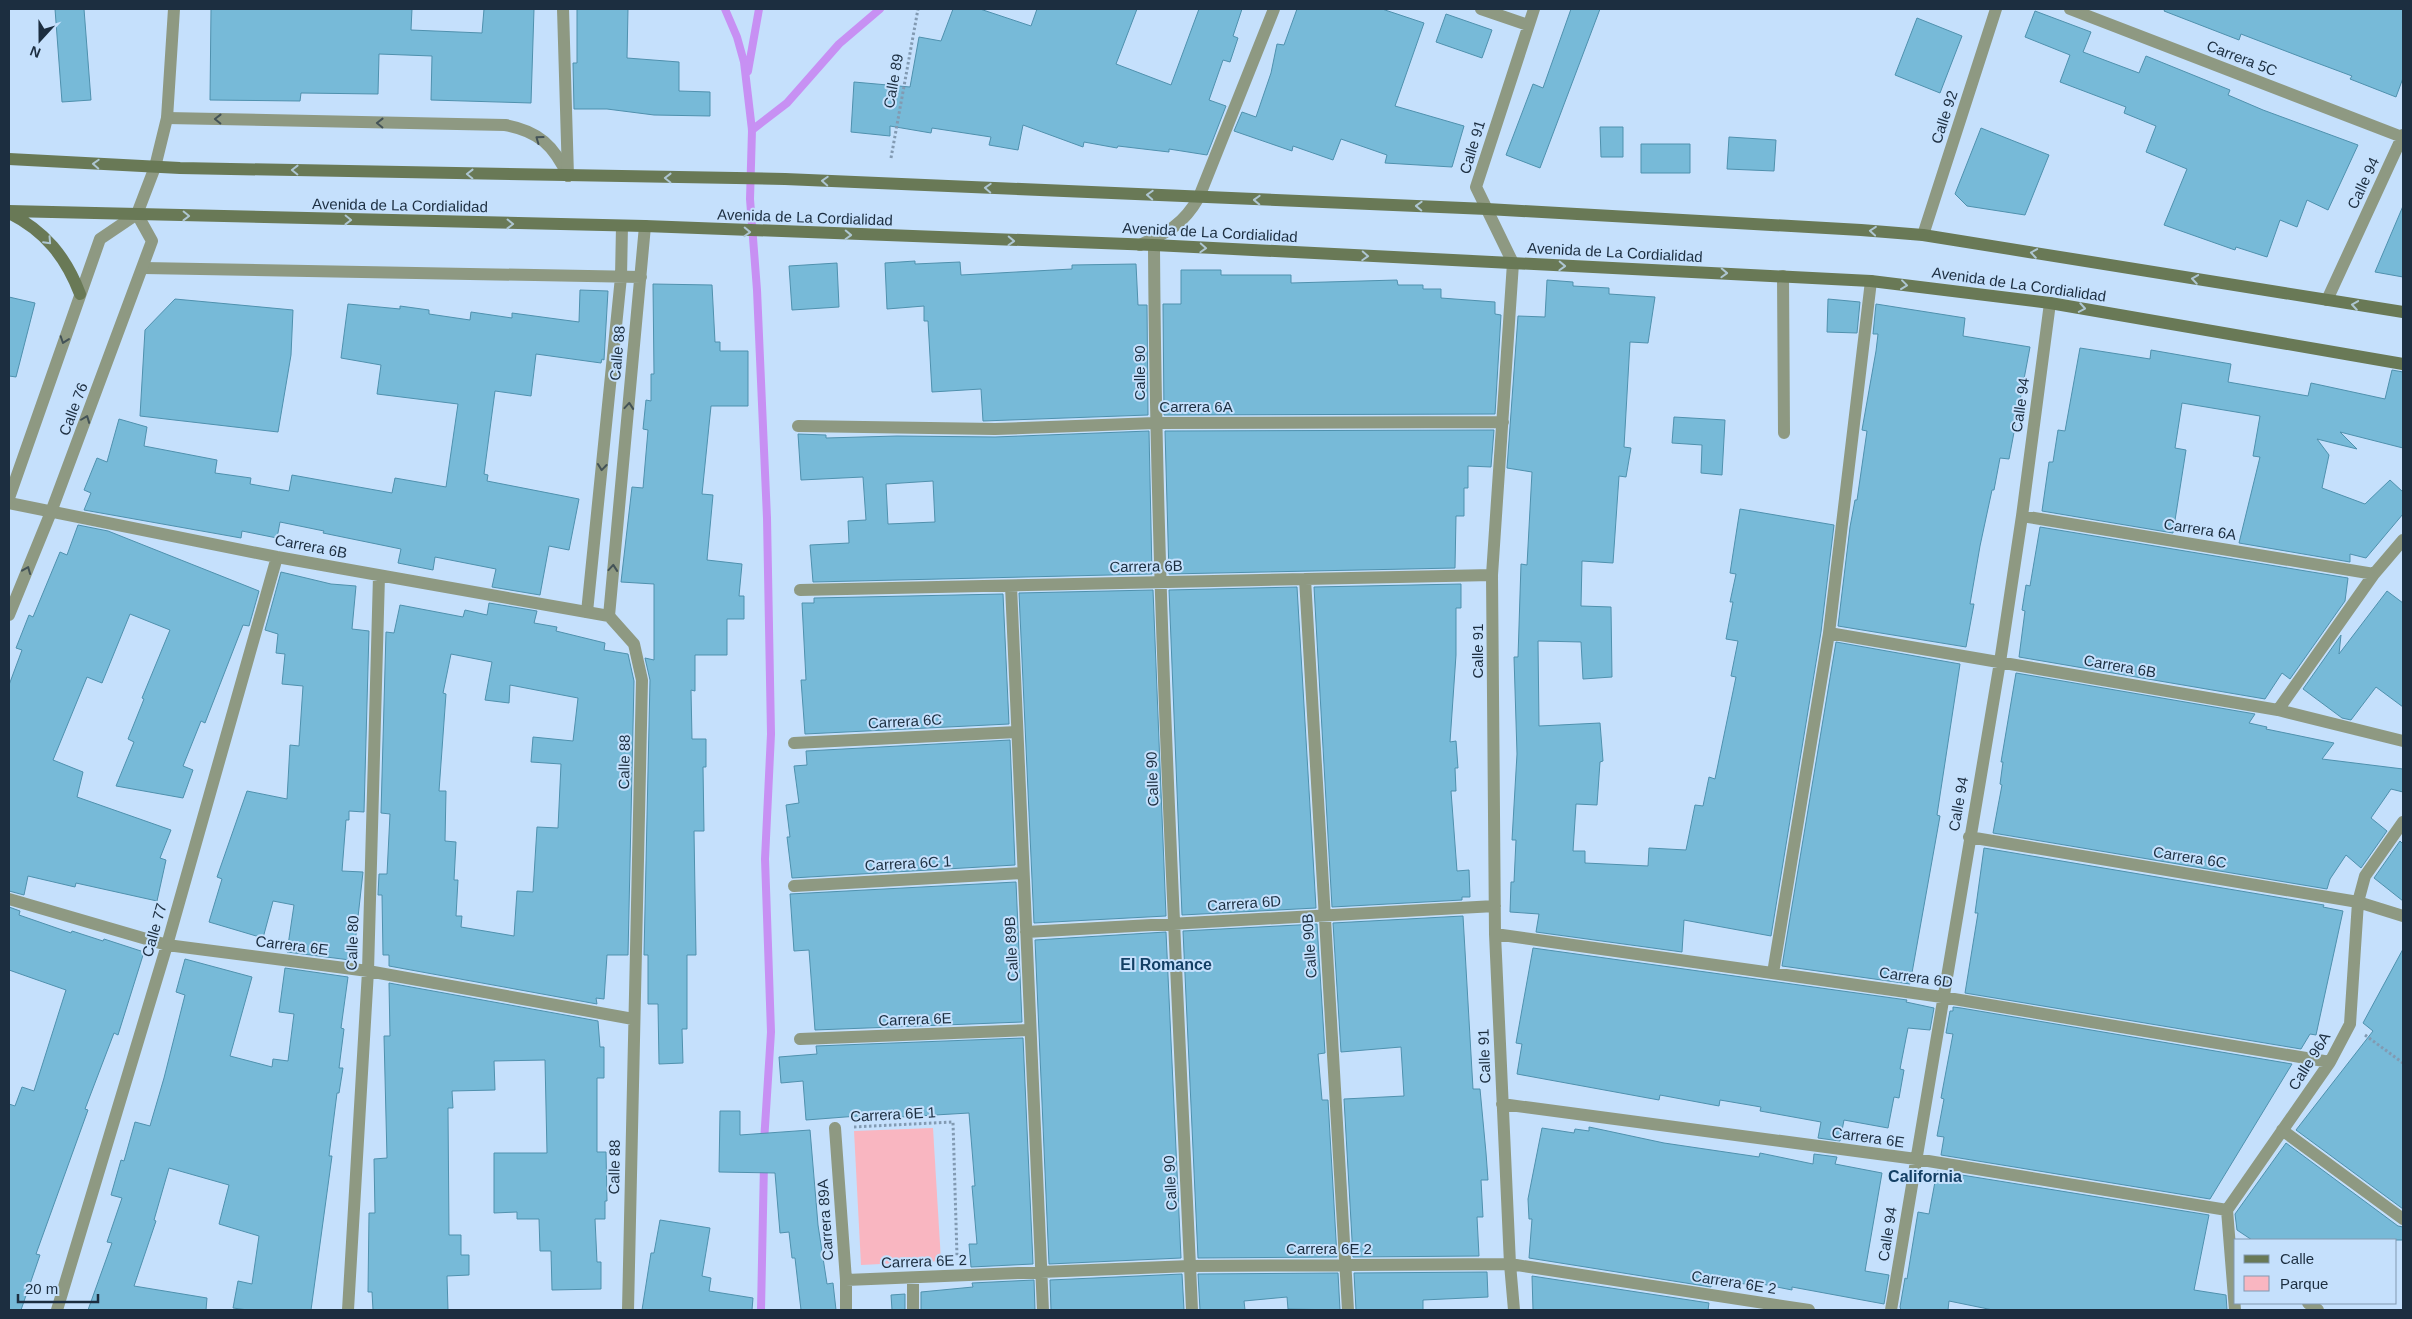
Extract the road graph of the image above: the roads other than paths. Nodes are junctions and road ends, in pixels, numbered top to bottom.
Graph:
1 (174, 9) edge
2 (563, 9) edge
3 (1274, 9) edge
4 (1481, 9) edge
5 (1534, 9) edge
6 (1996, 9) edge
7 (2070, 9) edge
8 (1528, 25) junction
9 (167, 118) junction
10 (2403, 136) edge
11 (9, 160) edge
12 (156, 167) junction
13 (568, 176) junction
14 (1199, 198) junction
15 (1487, 209) junction
16 (9, 212) edge
17 (137, 214) junction
18 (622, 226) junction
19 (645, 226) junction
20 (1922, 236) junction
21 (1140, 245) junction
22 (1154, 246) junction
23 (1513, 263) junction
24 (144, 268) junction
25 (1783, 276) junction
26 (621, 277) junction
27 (641, 277) junction
28 (1871, 281) junction
29 (80, 294) junction
30 (2326, 300) junction
31 (2050, 303) junction
32 (2403, 312) edge
33 (2403, 364) edge
34 (1503, 422) junction
35 (1155, 423) junction
36 (798, 426) dead end
37 (1784, 433) dead end
38 (9, 498) edge
39 (9, 502) edge
40 (51, 512) junction
41 (2022, 516) junction
42 (2403, 540) edge
43 (277, 557) junction
44 (2374, 574) junction
45 (1492, 575) junction
46 (379, 576) junction
47 (1306, 580) junction
48 (1160, 581) junction
49 (1011, 586) junction
50 (800, 590) dead end
51 (587, 612) junction
52 (9, 615) edge
53 (608, 616) junction
54 (1829, 633) junction
55 (2000, 662) junction
56 (2278, 710) junction
57 (1017, 732) junction
58 (2403, 741) edge
59 (794, 743) dead end
60 (2403, 822) edge
61 (1969, 837) junction
62 (1023, 873) junction
63 (794, 886) dead end
64 (9, 899) edge
65 (2358, 902) junction
66 (1495, 906) junction
67 (1323, 914) junction
68 (2403, 916) edge
69 (1175, 924) junction
70 (1026, 932) junction
71 (1495, 934) junction
72 (166, 945) junction
73 (368, 971) junction
74 (1773, 973) junction
75 (1942, 997) junction
76 (634, 1019) junction
77 (1030, 1030) junction
78 (800, 1039) dead end
79 (2330, 1062) junction
80 (1502, 1104) junction
81 (834, 1128) road end
82 (2282, 1130) junction
83 (1916, 1159) junction
84 (2227, 1210) junction
85 (2403, 1219) edge
86 (2233, 1244) edge
87 (1346, 1264) junction
88 (1510, 1264) junction
89 (1190, 1266) junction
90 (1041, 1273) junction
91 (2234, 1277) edge
92 (912, 1278) junction
93 (846, 1280) junction
94 (57, 1310) edge
95 (348, 1310) edge
96 (628, 1310) edge
97 (846, 1310) edge
98 (912, 1310) edge
99 (1043, 1310) edge
100 (1192, 1310) edge
101 (1348, 1310) edge
102 (1514, 1310) edge
103 (1809, 1310) edge
104 (1891, 1310) edge

1 - 9 street
2 - 13 street
3 - 14 street
4 - 8 street
5 - 8 street, Calle 91
6 - 20 street, Calle 92
7 - 10 street, Carrera 5C
8 - 15 street, Calle 91
9 - 12 street
13 -> 9 street
10 - 30 street, Calle 94
12 -> 11 main road, Avenida de La Cordialidad
13 -> 12 main road, Avenida de La Cordialidad
12 - 17 street
14 -> 13 main road, Avenida de La Cordialidad
15 -> 14 main road, Avenida de La Cordialidad
14 - 21 street
20 -> 15 main road, Avenida de La Cordialidad
15 - 23 street, Calle 91
16 - 17 main road, Avenida de La Cordialidad
16 -> 29 main road
17 -> 18 main road, Avenida de La Cordialidad
17 - 24 street, Calle 76
17 - 29 street, Calle 76
18 - 19 main road, Avenida de La Cordialidad
18 - 26 street, Calle 88
19 -> 21 main road, Avenida de La Cordialidad
19 - 27 street, Calle 88
30 -> 20 main road, Avenida de La Cordialidad
21 - 22 main road, Avenida de La Cordialidad
22 -> 23 main road, Avenida de La Cordialidad
22 - 35 street, Calle 90
23 -> 25 main road, Avenida de La Cordialidad
23 - 34 street, Calle 91
24 - 26 street
40 -> 24 street, Calle 76
25 - 28 main road, Avenida de La Cordialidad
25 - 37 street
26 - 27 street
26 -> 51 street, Calle 88
53 -> 27 street, Calle 88
28 -> 31 main road, Avenida de La Cordialidad
28 - 54 street
29 -> 38 street, Calle 76
32 -> 30 main road, Avenida de La Cordialidad
31 -> 33 main road, Avenida de La Cordialidad
31 - 41 street, Calle 94
34 - 35 street, Carrera 6A
34 - 45 street, Calle 91
35 - 36 street, Carrera 6A
35 - 48 street, Calle 90
39 - 40 street, Carrera 6B
40 - 43 street, Carrera 6B
52 -> 40 street, Calle 76
41 - 44 street, Carrera 6A
41 - 55 street, Calle 94
42 - 44 street
43 - 46 street, Carrera 6B
43 - 72 street, Calle 77
44 - 56 street
45 - 47 street, Carrera 6B
45 - 66 street, Calle 91
46 - 51 street, Carrera 6B
46 - 73 street, Calle 80
47 - 48 street, Carrera 6B
47 - 67 street, Calle 90B
48 - 49 street, Carrera 6B
48 - 69 street, Calle 90
49 - 50 street, Carrera 6B
49 - 57 street, Calle 89B
51 - 53 street, Carrera 6B
53 - 76 street, Calle 88
54 - 55 street, Carrera 6B
54 - 74 street
55 - 56 street, Carrera 6B
55 - 61 street, Calle 94
56 - 58 street, Carrera 6B
57 - 59 street, Carrera 6C
57 - 62 street, Calle 89B
60 - 65 street, Calle 96A
61 - 65 street, Carrera 6C
61 - 75 street, Calle 94
62 - 63 street, Carrera 6C 1
62 - 70 street, Calle 89B
64 - 72 street, Carrera 6E
65 - 68 street, Carrera 6C
65 - 79 street, Calle 96A
66 - 67 street, Carrera 6D
66 - 71 street, Calle 91
67 - 69 street, Carrera 6D
67 - 87 street, Calle 90B
69 - 70 street, Carrera 6D
69 - 89 street, Calle 90
70 - 77 street, Calle 89B
71 - 74 street, Carrera 6D
71 - 80 street, Calle 91
72 - 73 street, Carrera 6E
72 - 94 street, Calle 77
73 - 76 street, Carrera 6E
73 - 95 street, Calle 80
74 - 75 street, Carrera 6D
75 - 79 street, Carrera 6D
75 - 83 street, Calle 94
76 - 96 street, Calle 88
77 - 78 street, Carrera 6E
77 - 90 street, Calle 89B
79 - 82 street, Calle 96A
80 - 83 street, Carrera 6E
80 - 88 street, Calle 91
81 - 93 street, Carrera 89A
82 - 84 street, Calle 96A
82 - 85 street
83 - 84 street, Carrera 6E
83 - 104 street, Calle 94
84 - 86 street
86 - 91 street
87 - 88 street, Carrera 6E 2
87 - 89 street, Carrera 6E 2
87 - 101 street, Calle 90B
88 - 102 street, Calle 91
88 - 103 street, Carrera 6E 2
89 - 90 street, Carrera 6E 2
89 - 100 street, Calle 90
90 - 92 street, Carrera 6E 2
90 - 99 street, Calle 89B
92 - 93 street, Carrera 6E 2
92 - 98 street
93 - 97 street, Carrera 89A

